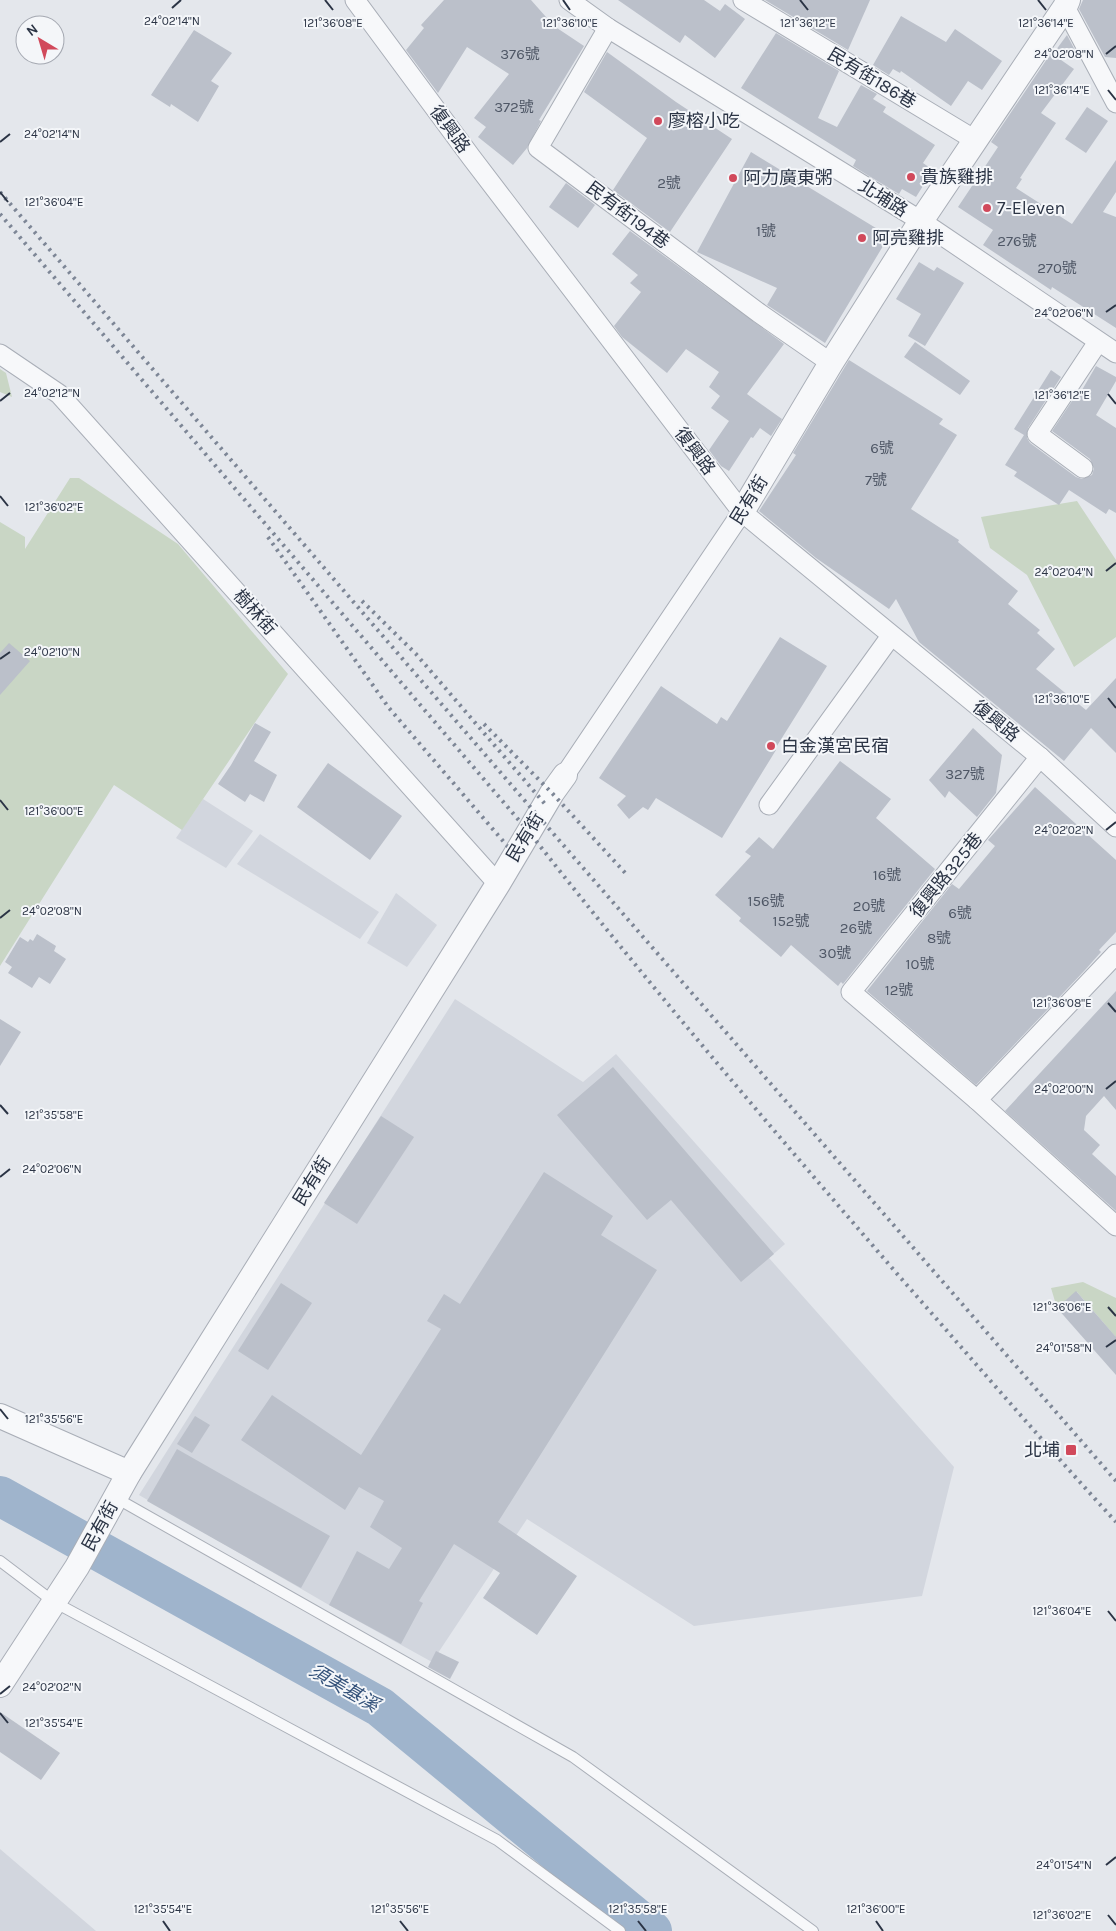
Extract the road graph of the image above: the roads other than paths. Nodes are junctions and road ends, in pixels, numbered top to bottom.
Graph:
1 (355, 0) edge
2 (570, 0) edge
3 (742, 0) edge
4 (1066, 4) edge
5 (608, 28) junction
6 (1116, 104) edge
7 (975, 140) junction
8 (920, 221) junction
9 (1098, 342) junction
10 (1116, 353) edge
11 (0, 354) edge
12 (831, 363) junction
13 (1083, 468) dead end
14 (742, 512) junction
15 (891, 636) junction
16 (1040, 757) junction
17 (565, 775) joint
18 (769, 805) dead end
19 (1116, 827) edge
20 (498, 884) junction
21 (1116, 954) edge
22 (977, 1100) junction
23 (1113, 1218) edge
24 (0, 1416) edge
25 (129, 1473) junction
26 (116, 1498) junction
27 (0, 1561) edge
28 (54, 1602) junction
29 (0, 1685) edge
30 (620, 1931) edge
31 (813, 1931) edge

1 - 14 street, 復興路
2 - 5 street, 北埔路
3 - 7 street, 民有街186巷
4 - 6 street
4 - 7 street, 民有街
5 - 8 street, 北埔路
5 - 12 street, 民有街194巷
7 - 8 street, 民有街
8 - 9 street, 北埔路
8 - 12 street, 民有街
9 - 10 street, 北埔路
9 - 13 street
11 - 20 street, 樹林街
12 - 14 street, 民有街
14 - 15 street, 復興路
14 - 17 street, 民有街
15 - 16 street, 復興路
15 - 18 street
16 - 19 street, 復興路
16 - 22 street, 復興路325巷
17 - 20 street, 民有街
20 - 25 street, 民有街
21 - 22 street
22 - 23 street
24 - 25 street
25 - 26 street, 民有街
26 - 28 street, 民有街
26 - 31 lane
27 - 28 lane
28 - 29 street, 民有街
28 - 30 lane

